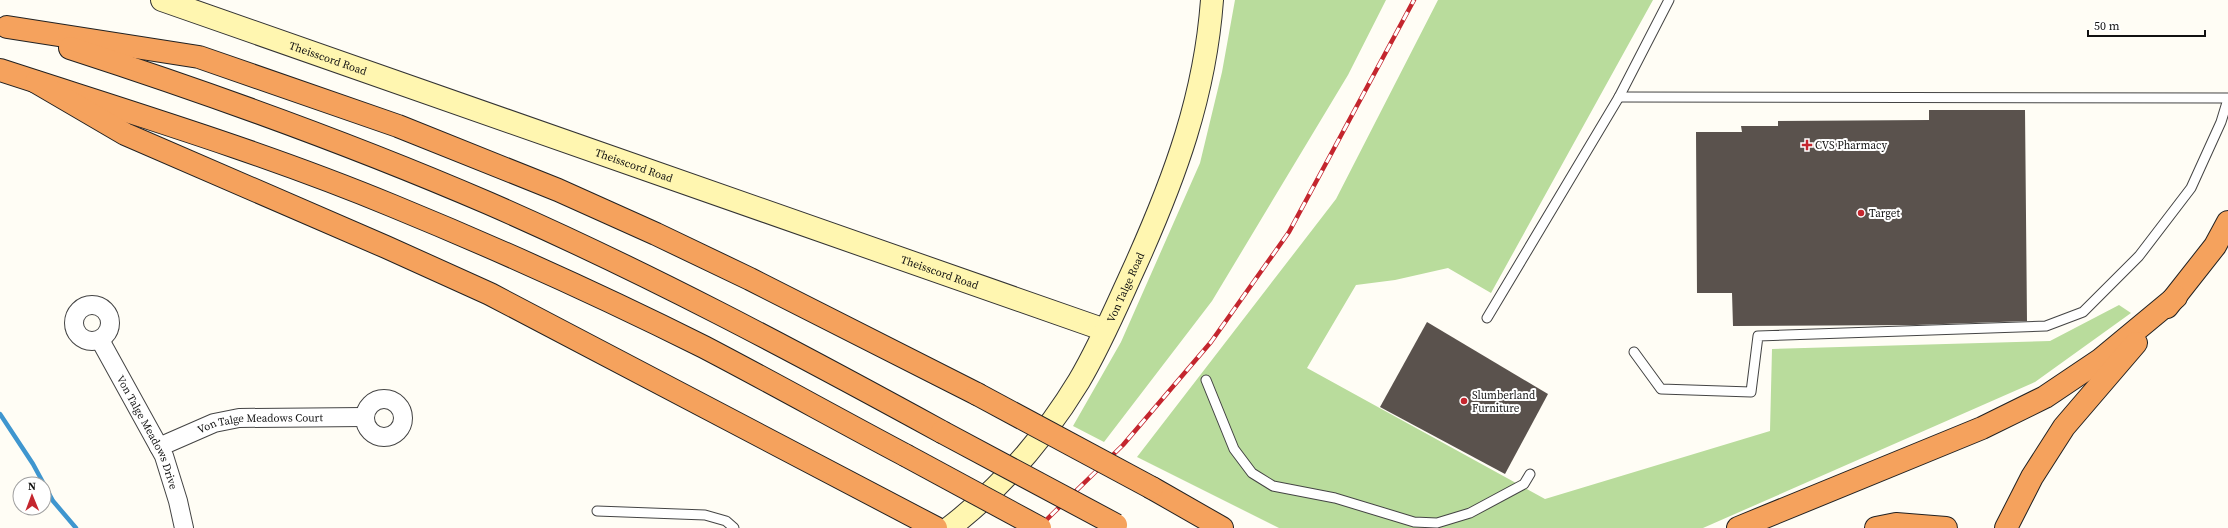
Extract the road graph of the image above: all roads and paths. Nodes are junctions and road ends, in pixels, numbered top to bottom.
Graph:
1 (162, 0) edge
2 (1212, 0) edge
3 (1669, 0) edge
4 (3, 26) edge
5 (0, 70) edge
6 (36, 82) junction
7 (1619, 97) junction
8 (2228, 98) edge
9 (2228, 222) edge
10 (2176, 297) junction
11 (1486, 318) dead end
12 (1105, 330) junction
13 (100, 340) dead end
14 (1634, 352) dead end
15 (1206, 380) dead end
16 (364, 417) dead end
17 (159, 447) junction
18 (1530, 474) dead end
19 (597, 511) dead end
20 (1119, 527) edge
21 (184, 528) edge
22 (734, 528) edge
23 (936, 528) edge
24 (949, 528) edge
25 (1040, 528) edge
26 (1222, 528) edge
27 (1738, 528) edge
28 (1876, 528) edge
29 (1946, 528) edge
30 (2006, 528) edge

1 - 12 street, Theisscord Road
2 - 12 street, Von Talge Road
3 - 7 lane
4 - 20 highway, bridge
4 - 26 highway, bridge
5 - 6 highway
6 - 23 highway
6 - 25 highway, bridge
7 - 8 lane
7 - 11 lane
8 - 14 lane
9 - 10 highway
10 - 27 highway
10 - 30 highway
12 - 24 street, Von Talge Road
13 - 17 street, Von Talge Meadows Drive
15 - 18 lane
16 - 17 street, Von Talge Meadows Court
17 - 21 street, Von Talge Meadows Drive
19 - 22 lane
28 - 29 highway

